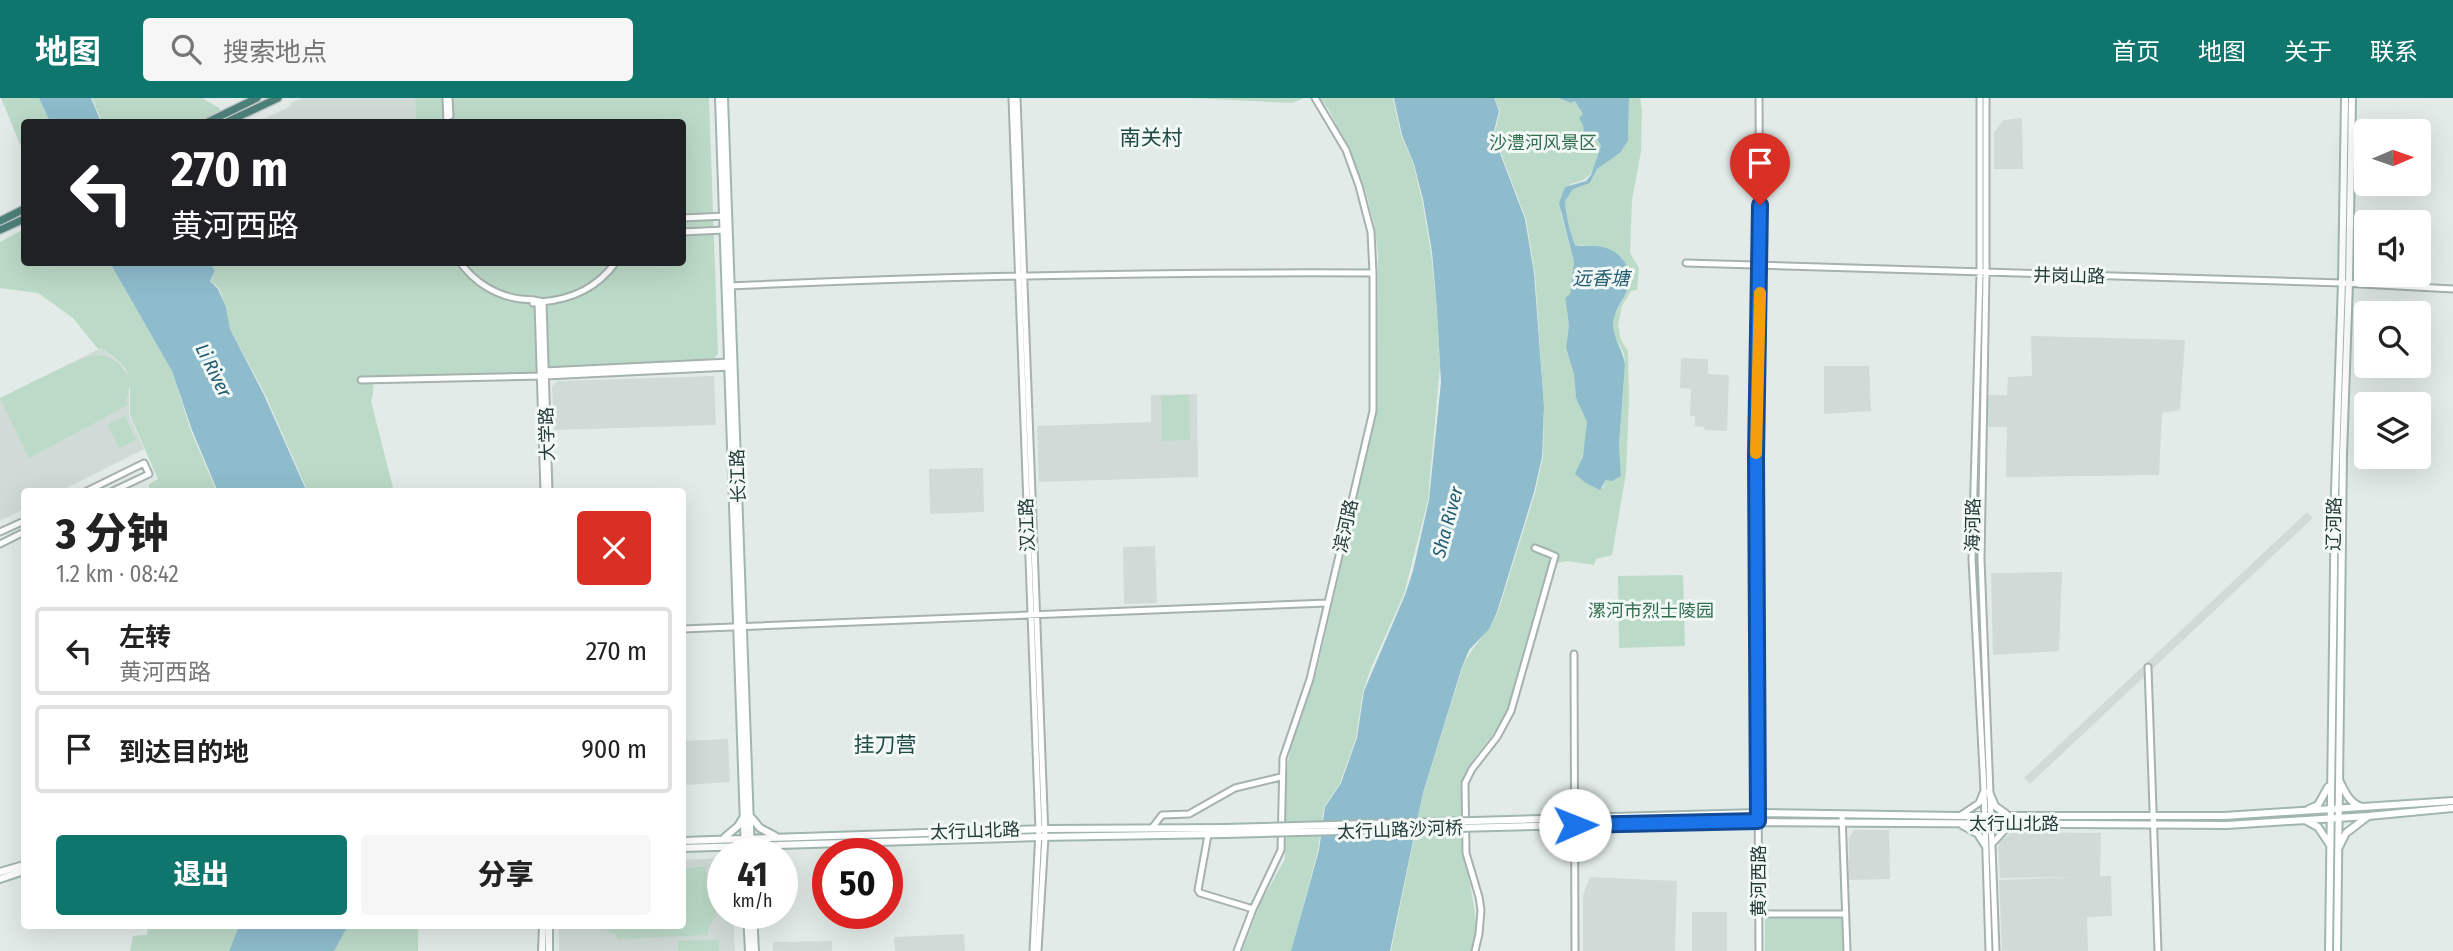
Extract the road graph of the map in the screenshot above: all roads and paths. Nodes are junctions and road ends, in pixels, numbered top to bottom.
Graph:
1 (257, 98) edge
2 (278, 98) edge
3 (447, 98) edge
4 (722, 98) edge
5 (1012, 98) edge
6 (1017, 98) edge
7 (1315, 98) edge
8 (1759, 98) edge
9 (1980, 98) edge
10 (1986, 98) edge
11 (2344, 98) edge
12 (2352, 98) edge
13 (214, 119) edge
14 (233, 119) edge
15 (448, 119) edge
16 (21, 210) edge
17 (726, 216) junction
18 (686, 218) edge
19 (21, 220) edge
20 (0, 221) edge
21 (0, 230) edge
22 (724, 230) junction
23 (686, 232) edge
24 (1686, 263) dead end
25 (1760, 265) junction
26 (461, 266) edge
27 (613, 266) edge
28 (1373, 273) junction
29 (1983, 274) junction
30 (1021, 276) junction
31 (2346, 283) junction
32 (729, 286) junction
33 (2453, 289) edge
34 (540, 303) junction
35 (730, 365) junction
36 (543, 374) junction
37 (361, 380) dead end
38 (93, 488) edge
39 (119, 488) edge
40 (547, 488) edge
41 (21, 522) edge
42 (0, 533) edge
43 (21, 534) edge
44 (2, 543) edge
45 (1535, 548) dead end
46 (1327, 603) junction
47 (1033, 614) junction
48 (740, 627) junction
49 (686, 629) edge
50 (1574, 654) dead end
51 (2148, 667) dead end
52 (1281, 777) junction
53 (2339, 781) junction
54 (2330, 782) junction
55 (1987, 791) junction
56 (2453, 801) edge
57 (2367, 808) junction
58 (2453, 808) edge
59 (2334, 810) junction
60 (2305, 812) junction
61 (1759, 813) junction
62 (747, 816) junction
63 (2368, 816) junction
64 (1842, 818) junction
65 (2334, 818) junction
66 (1957, 820) junction
67 (1987, 820) junction
68 (2011, 820) junction
69 (2154, 820) junction
70 (2305, 820) junction
71 (1575, 821) junction
72 (1758, 821) junction
73 (1152, 828) junction
74 (1225, 831) junction
75 (1042, 833) junction
76 (1208, 835) junction
77 (726, 838) edge
78 (748, 838) edge
79 (775, 838) edge
80 (798, 840) edge
81 (686, 841) edge
82 (707, 842) edge
83 (707, 845) edge
84 (1988, 845) junction
85 (686, 847) edge
86 (2335, 848) junction
87 (21, 868) edge
88 (21, 869) edge
89 (0, 872) edge
90 (0, 879) edge
91 (1253, 909) junction
92 (1759, 914) junction
93 (1845, 914) junction
94 (543, 929) edge
95 (549, 929) edge
96 (748, 929) edge
97 (754, 929) edge
98 (542, 951) edge
99 (549, 951) edge
100 (749, 951) edge
101 (755, 951) edge
102 (1033, 951) edge
103 (1038, 951) edge
104 (1237, 951) edge
105 (1475, 951) edge
106 (1575, 951) edge
107 (1759, 951) edge
108 (1847, 951) edge
109 (1989, 951) edge
110 (1996, 951) edge
111 (2158, 951) edge
112 (2329, 951) edge
113 (2337, 951) edge

1 - 13 highway
2 - 14 highway
3 - 15 street
4 - 17 main road, 长江路
5 - 30 street, 汉江路
6 - 30 street, 汉江路
7 - 28 street, 滨河路
8 - 25 street, 黄河西路
9 - 29 street, 海河路
10 - 29 street, 海河路
11 - 31 main road, 辽河路
12 - 31 main road, 辽河路
16 - 20 highway
17 - 18 street
17 - 22 main road, 长江路
17 - 32 main road, 长江路
19 - 21 highway
22 - 23 street
22 - 32 main road, 长江路
24 - 25 street, 井岗山路
25 - 29 street, 井岗山路
25 - 61 street, 黄河西路
26 - 34 street
27 - 34 street
28 - 30 street
28 - 46 street, 滨河路
29 - 31 street, 井岗山路
29 - 55 street, 海河路
30 - 32 street
30 - 47 street, 汉江路
31 - 33 street, 井岗山路
31 - 53 main road, 辽河路
31 - 54 main road, 辽河路
32 - 35 main road, 长江路
34 - 36 street, 大学路
35 - 36 street
35 - 48 main road, 长江路
36 - 37 street
36 - 40 street, 大学路
38 - 39 street
41 - 42 street
42 - 44 street
43 - 44 street
45 - 105 street
46 - 47 street
46 - 52 street, 滨河路
47 - 48 street
47 - 75 street, 汉江路
48 - 49 street
48 - 62 main road, 长江路
50 - 71 street
51 - 69 street
52 - 73 street
52 - 91 street, 滨河路
53 - 57 main road
53 - 59 main road, 辽河路
54 - 59 main road, 辽河路
54 - 60 main road
55 - 66 street
55 - 67 street, 海河路
55 - 68 main road
56 - 57 main road, 太行山北路
57 - 59 main road, 太行山北路
58 - 63 main road, 太行山北路
59 - 60 main road, 太行山北路
59 - 65 main road, 辽河路
60 - 69 main road, 太行山北路
61 - 64 main road, 太行山北路
61 - 71 main road, 太行山北路
61 - 72 street, 黄河西路
62 - 77 main road
62 - 78 main road, 长江路
62 - 79 main road
63 - 65 main road, 太行山北路
63 - 86 main road
64 - 66 main road, 太行山北路
64 - 72 main road, 太行山北路
64 - 93 street
65 - 70 main road, 太行山北路
65 - 86 main road, 辽河路
66 - 67 main road, 太行山北路
66 - 84 main road
67 - 68 main road, 太行山北路
67 - 84 street, 海河路
68 - 69 main road, 太行山北路
68 - 84 street
69 - 70 main road, 太行山北路
69 - 111 street
70 - 86 main road
71 - 72 main road, 太行山北路
71 - 74 main road, 太行山路沙河桥, bridge
71 - 106 street
72 - 92 street, 黄河西路
73 - 74 main road, 太行山北路
73 - 75 main road, 太行山北路
74 - 76 main road, 太行山北路
75 - 76 main road, 太行山北路
75 - 80 main road, 太行山北路
75 - 102 street, 汉江路
75 - 103 street, 汉江路
76 - 91 street
81 - 82 main road, 太行山北路
83 - 85 main road, 太行山北路
84 - 109 street, 海河路
84 - 110 street, 海河路
86 - 112 main road, 辽河路
86 - 113 main road, 辽河路
87 - 89 main road
88 - 90 main road
91 - 104 street, 滨河路
92 - 93 street
92 - 107 street, 黄河西路
93 - 108 street
94 - 98 main road
95 - 99 main road
96 - 100 main road
97 - 101 main road

